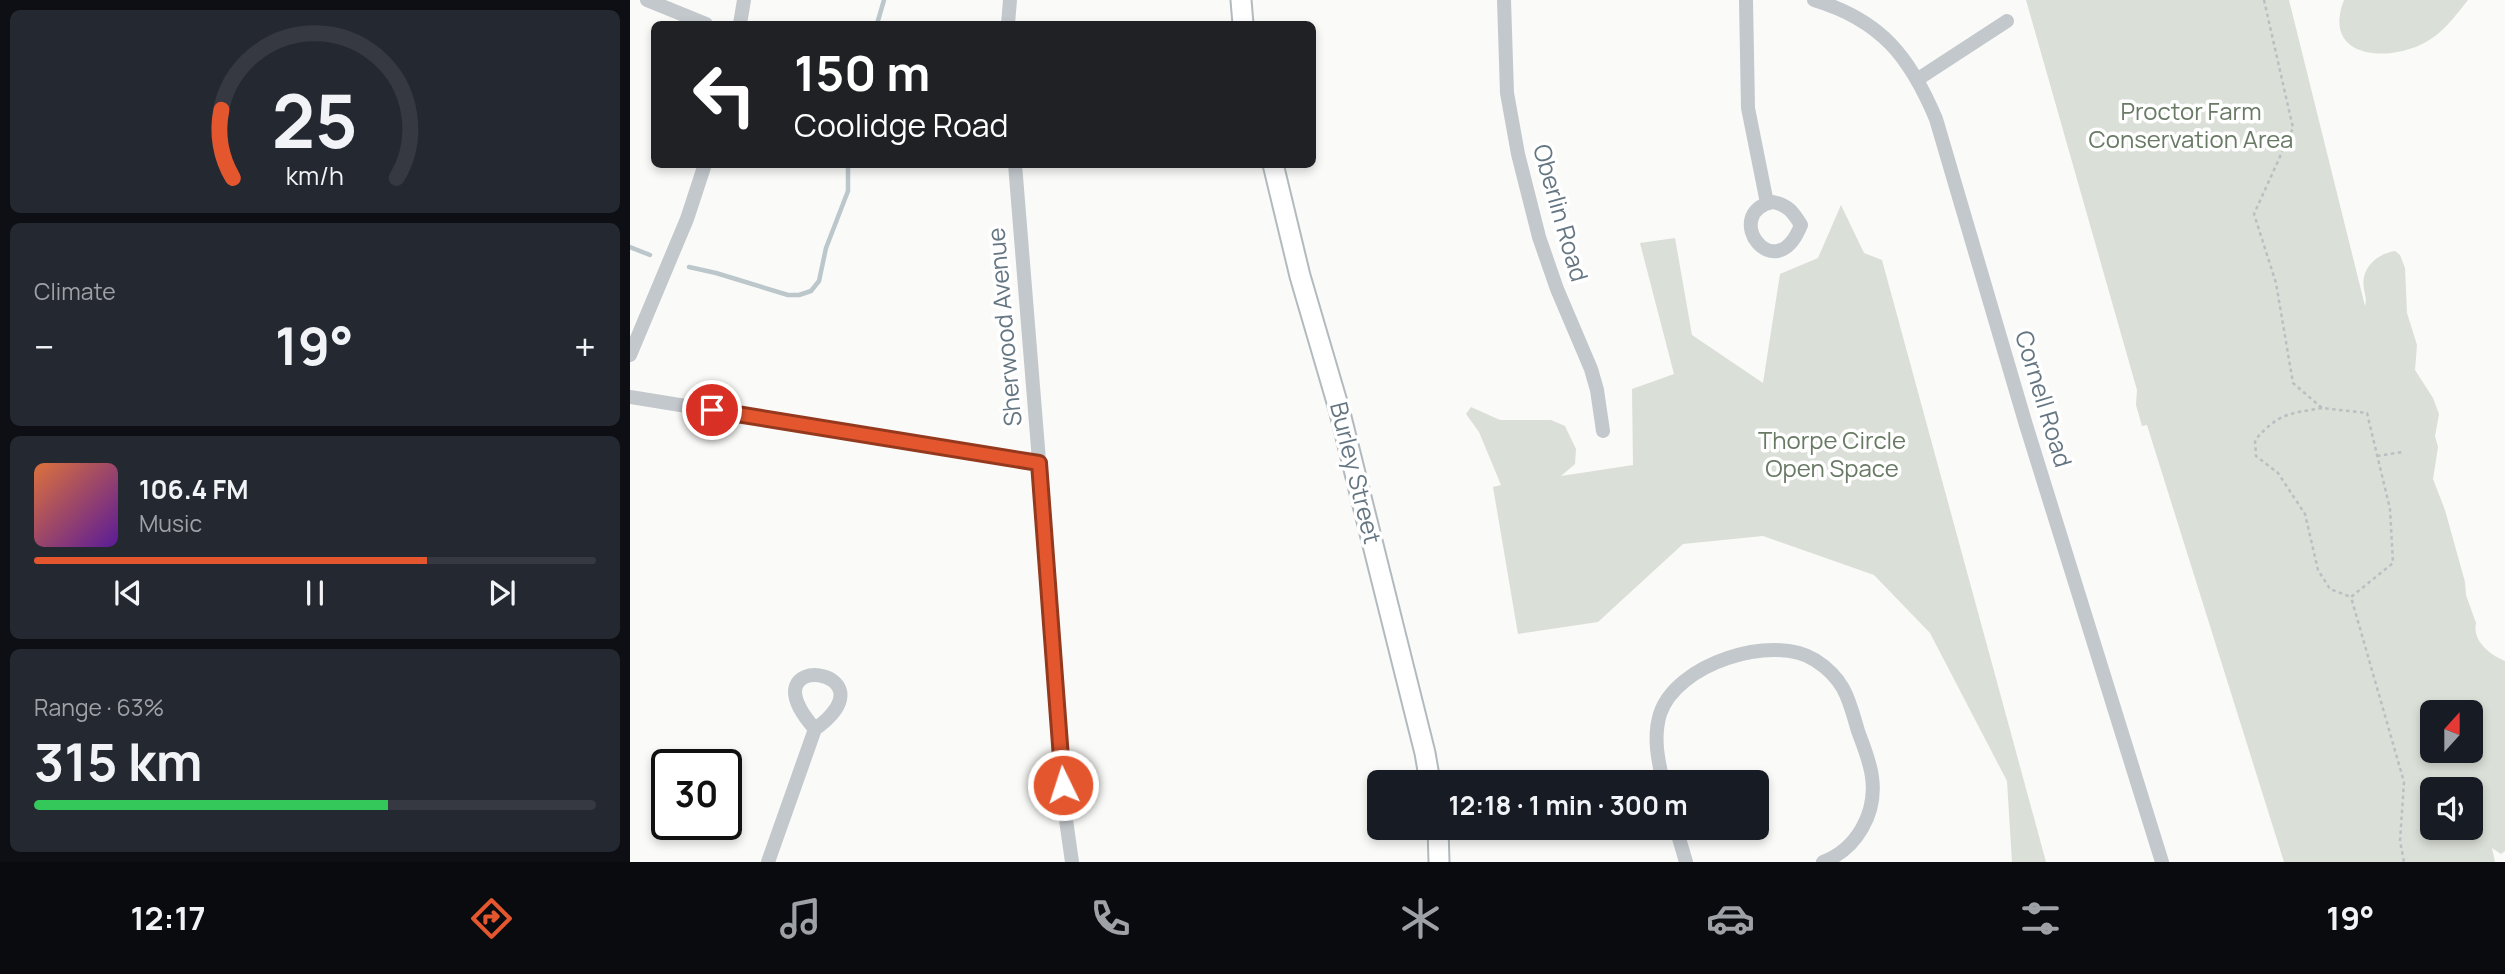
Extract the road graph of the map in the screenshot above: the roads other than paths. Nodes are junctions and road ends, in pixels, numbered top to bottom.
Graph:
1 (647, 0) edge
2 (744, 0) edge
3 (1010, 0) edge
4 (1241, 0) edge
5 (1504, 0) edge
6 (1746, 0) edge
7 (1814, 0) edge
8 (699, 21) edge
9 (740, 21) edge
10 (1008, 21) edge
11 (1243, 21) edge
12 (2007, 21) dead end
13 (1918, 79) junction
14 (704, 168) edge
15 (1015, 168) edge
16 (1274, 168) edge
17 (1767, 203) dead end
18 (630, 355) edge
19 (630, 397) edge
20 (1604, 431) dead end
21 (1039, 463) junction
22 (815, 729) dead end
23 (1428, 770) edge
24 (1660, 770) edge
25 (1438, 840) edge
26 (1680, 840) edge
27 (768, 862) edge
28 (1072, 862) edge
29 (1439, 862) edge
30 (1686, 862) edge
31 (1823, 862) edge
32 (2162, 862) edge

1 - 8 street
2 - 9 street
3 - 10 street
4 - 11 main road
5 - 20 street, Oberlin Road
6 - 17 street
7 - 13 street, Cornell Road
12 - 13 street
13 - 32 street, Cornell Road
14 - 18 street
15 - 21 street, Sherwood Avenue
16 - 23 main road, Burley Street
19 - 21 street
21 - 28 street, Sherwood Avenue
22 - 27 street
24 - 31 street
25 - 29 main road
26 - 30 street

